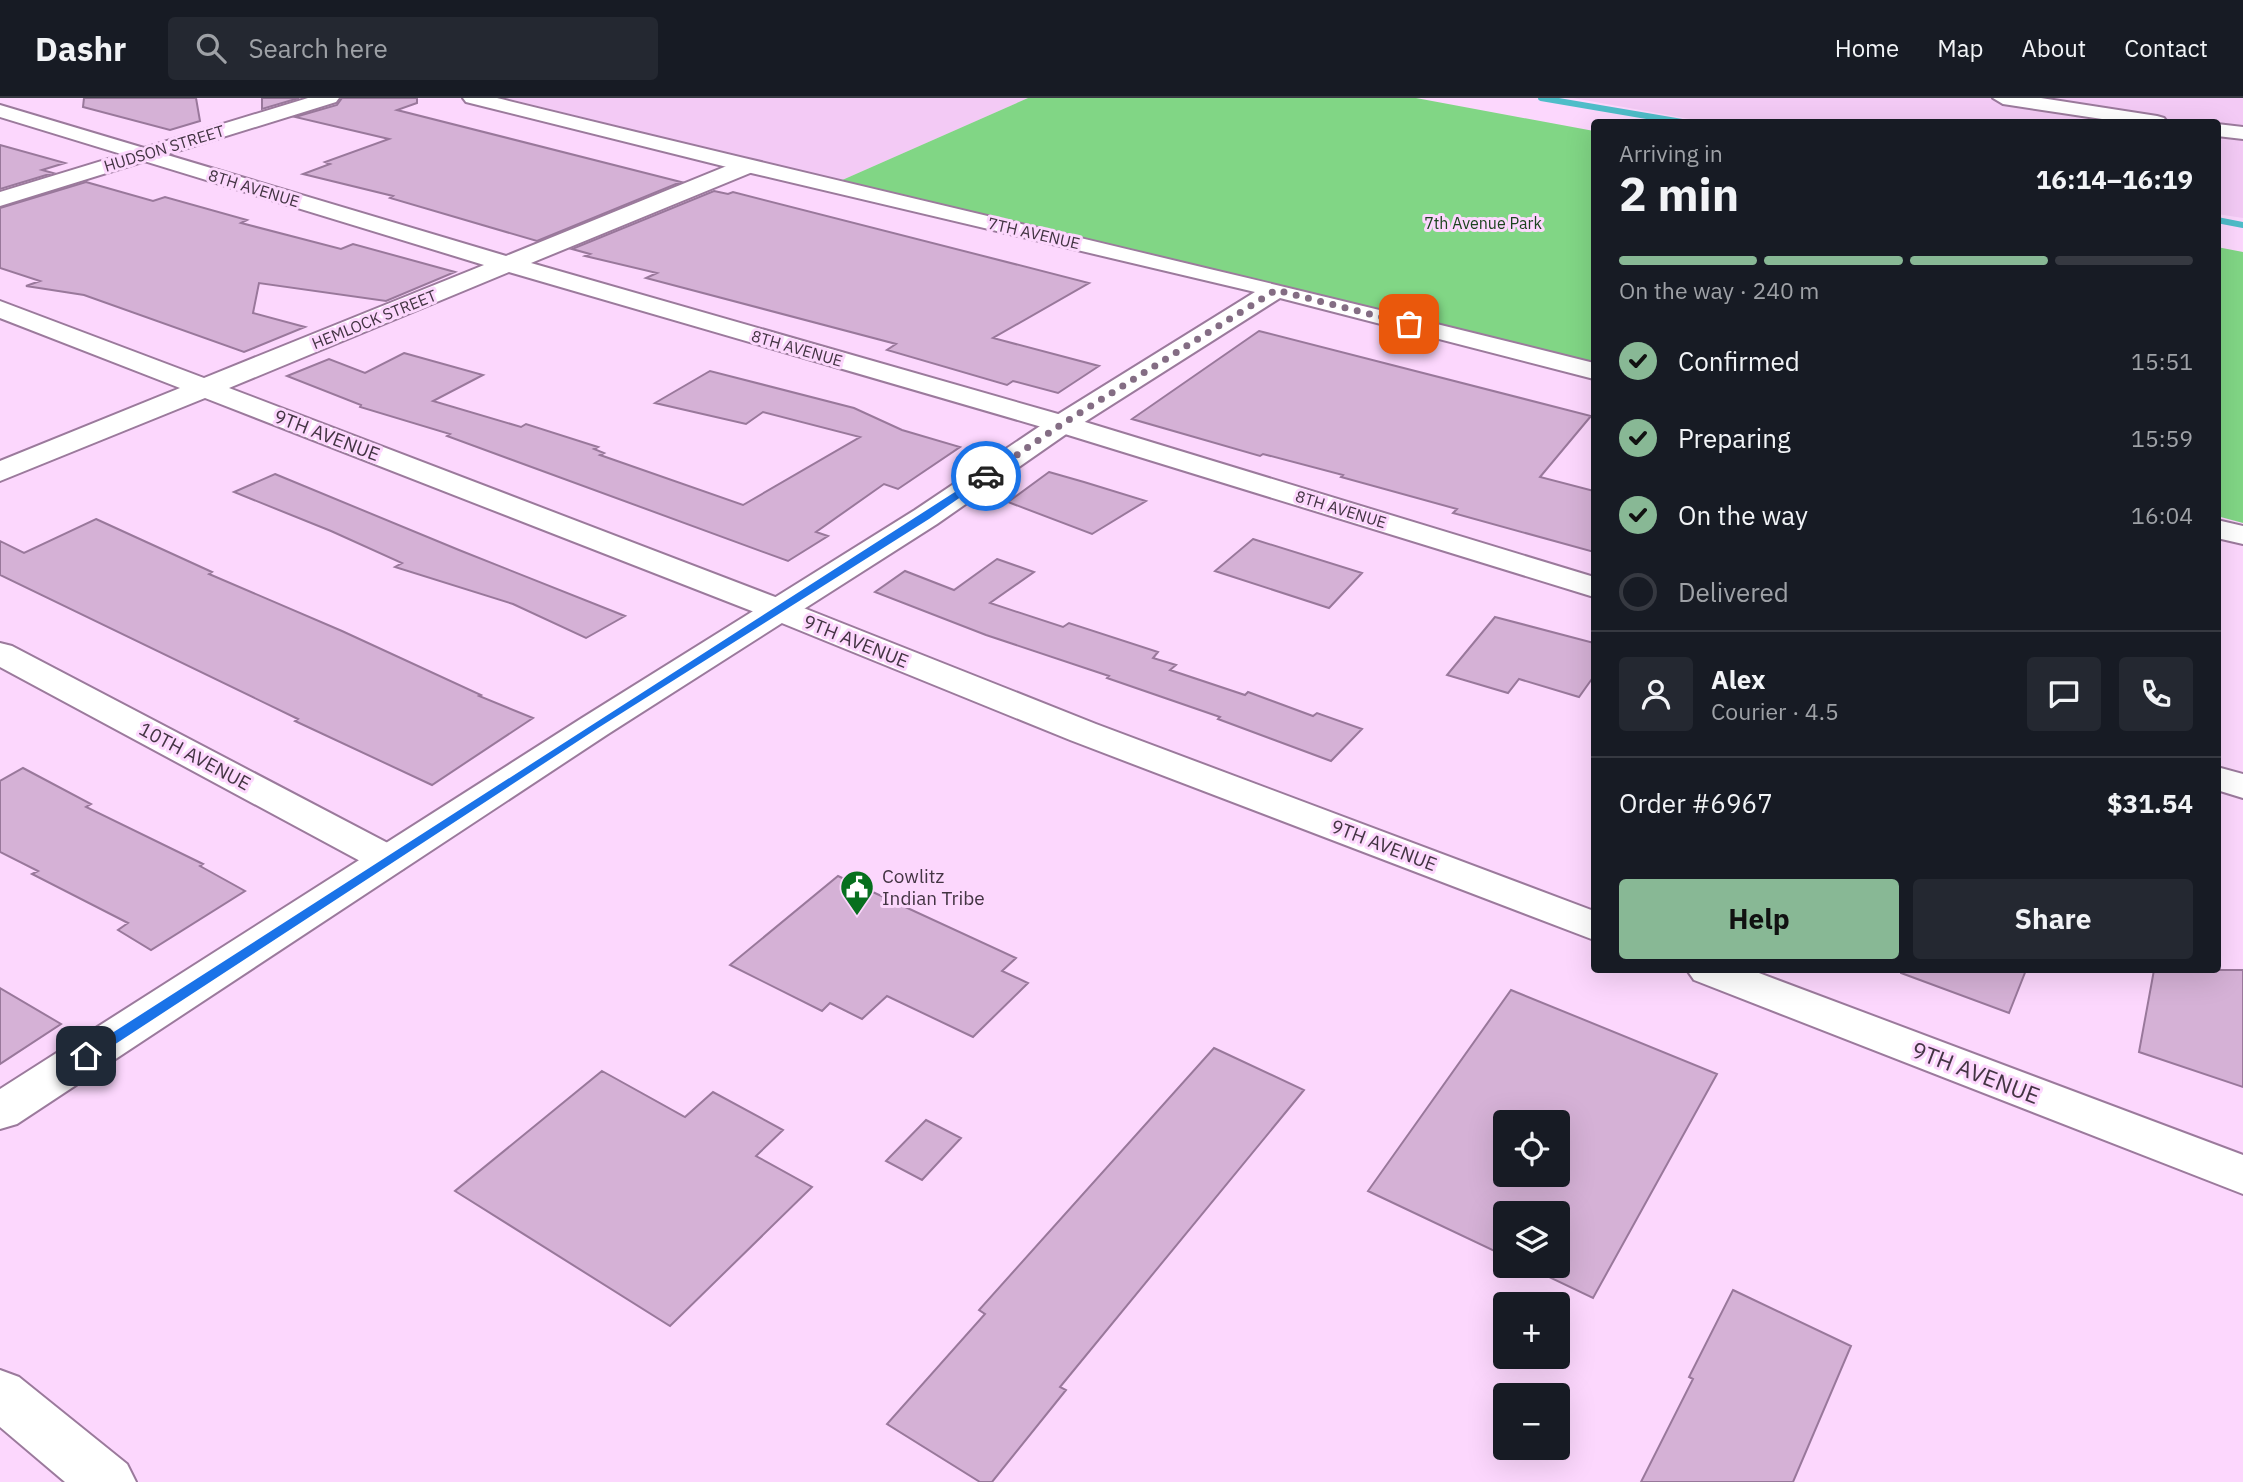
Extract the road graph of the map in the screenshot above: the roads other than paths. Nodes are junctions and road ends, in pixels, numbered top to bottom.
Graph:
1 (329, 98) edge
2 (473, 98) edge
3 (2003, 98) edge
4 (0, 111) edge
5 (2138, 119) edge
6 (2221, 130) edge
7 (2243, 133) edge
8 (144, 155) junction
9 (747, 166) junction
10 (0, 200) edge
11 (507, 264) junction
12 (1276, 290) junction
13 (0, 309) edge
14 (1591, 370) edge
15 (205, 388) junction
16 (1062, 424) junction
17 (0, 472) edge
18 (2221, 530) edge
19 (2243, 536) edge
20 (1591, 586) edge
21 (779, 610) junction
22 (0, 653) edge
23 (2221, 779) edge
24 (2243, 786) edge
25 (389, 860) junction
26 (1591, 925) edge
27 (1717, 973) edge
28 (0, 1112) edge
29 (2243, 1175) edge
30 (0, 1394) edge
31 (107, 1482) edge

1 - 8 street, HUDSON STREET
2 - 9 street, 7TH AVENUE
3 - 5 street
4 - 8 street, 8TH AVENUE
6 - 7 street
8 - 10 street, HUDSON STREET
8 - 11 street, 8TH AVENUE
9 - 11 street, HEMLOCK STREET
9 - 12 street, 7TH AVENUE
11 - 15 street, HEMLOCK STREET
11 - 16 street, 8TH AVENUE
12 - 14 street, 7TH AVENUE
12 - 16 street
13 - 15 street, 9TH AVENUE
15 - 17 street, HEMLOCK STREET
15 - 21 street, 9TH AVENUE
16 - 20 street, 8TH AVENUE
16 - 21 street
18 - 19 street
21 - 25 street
21 - 26 street, 9TH AVENUE
22 - 25 street, 10TH AVENUE
23 - 24 street
25 - 28 street
27 - 29 street, 9TH AVENUE
30 - 31 street

